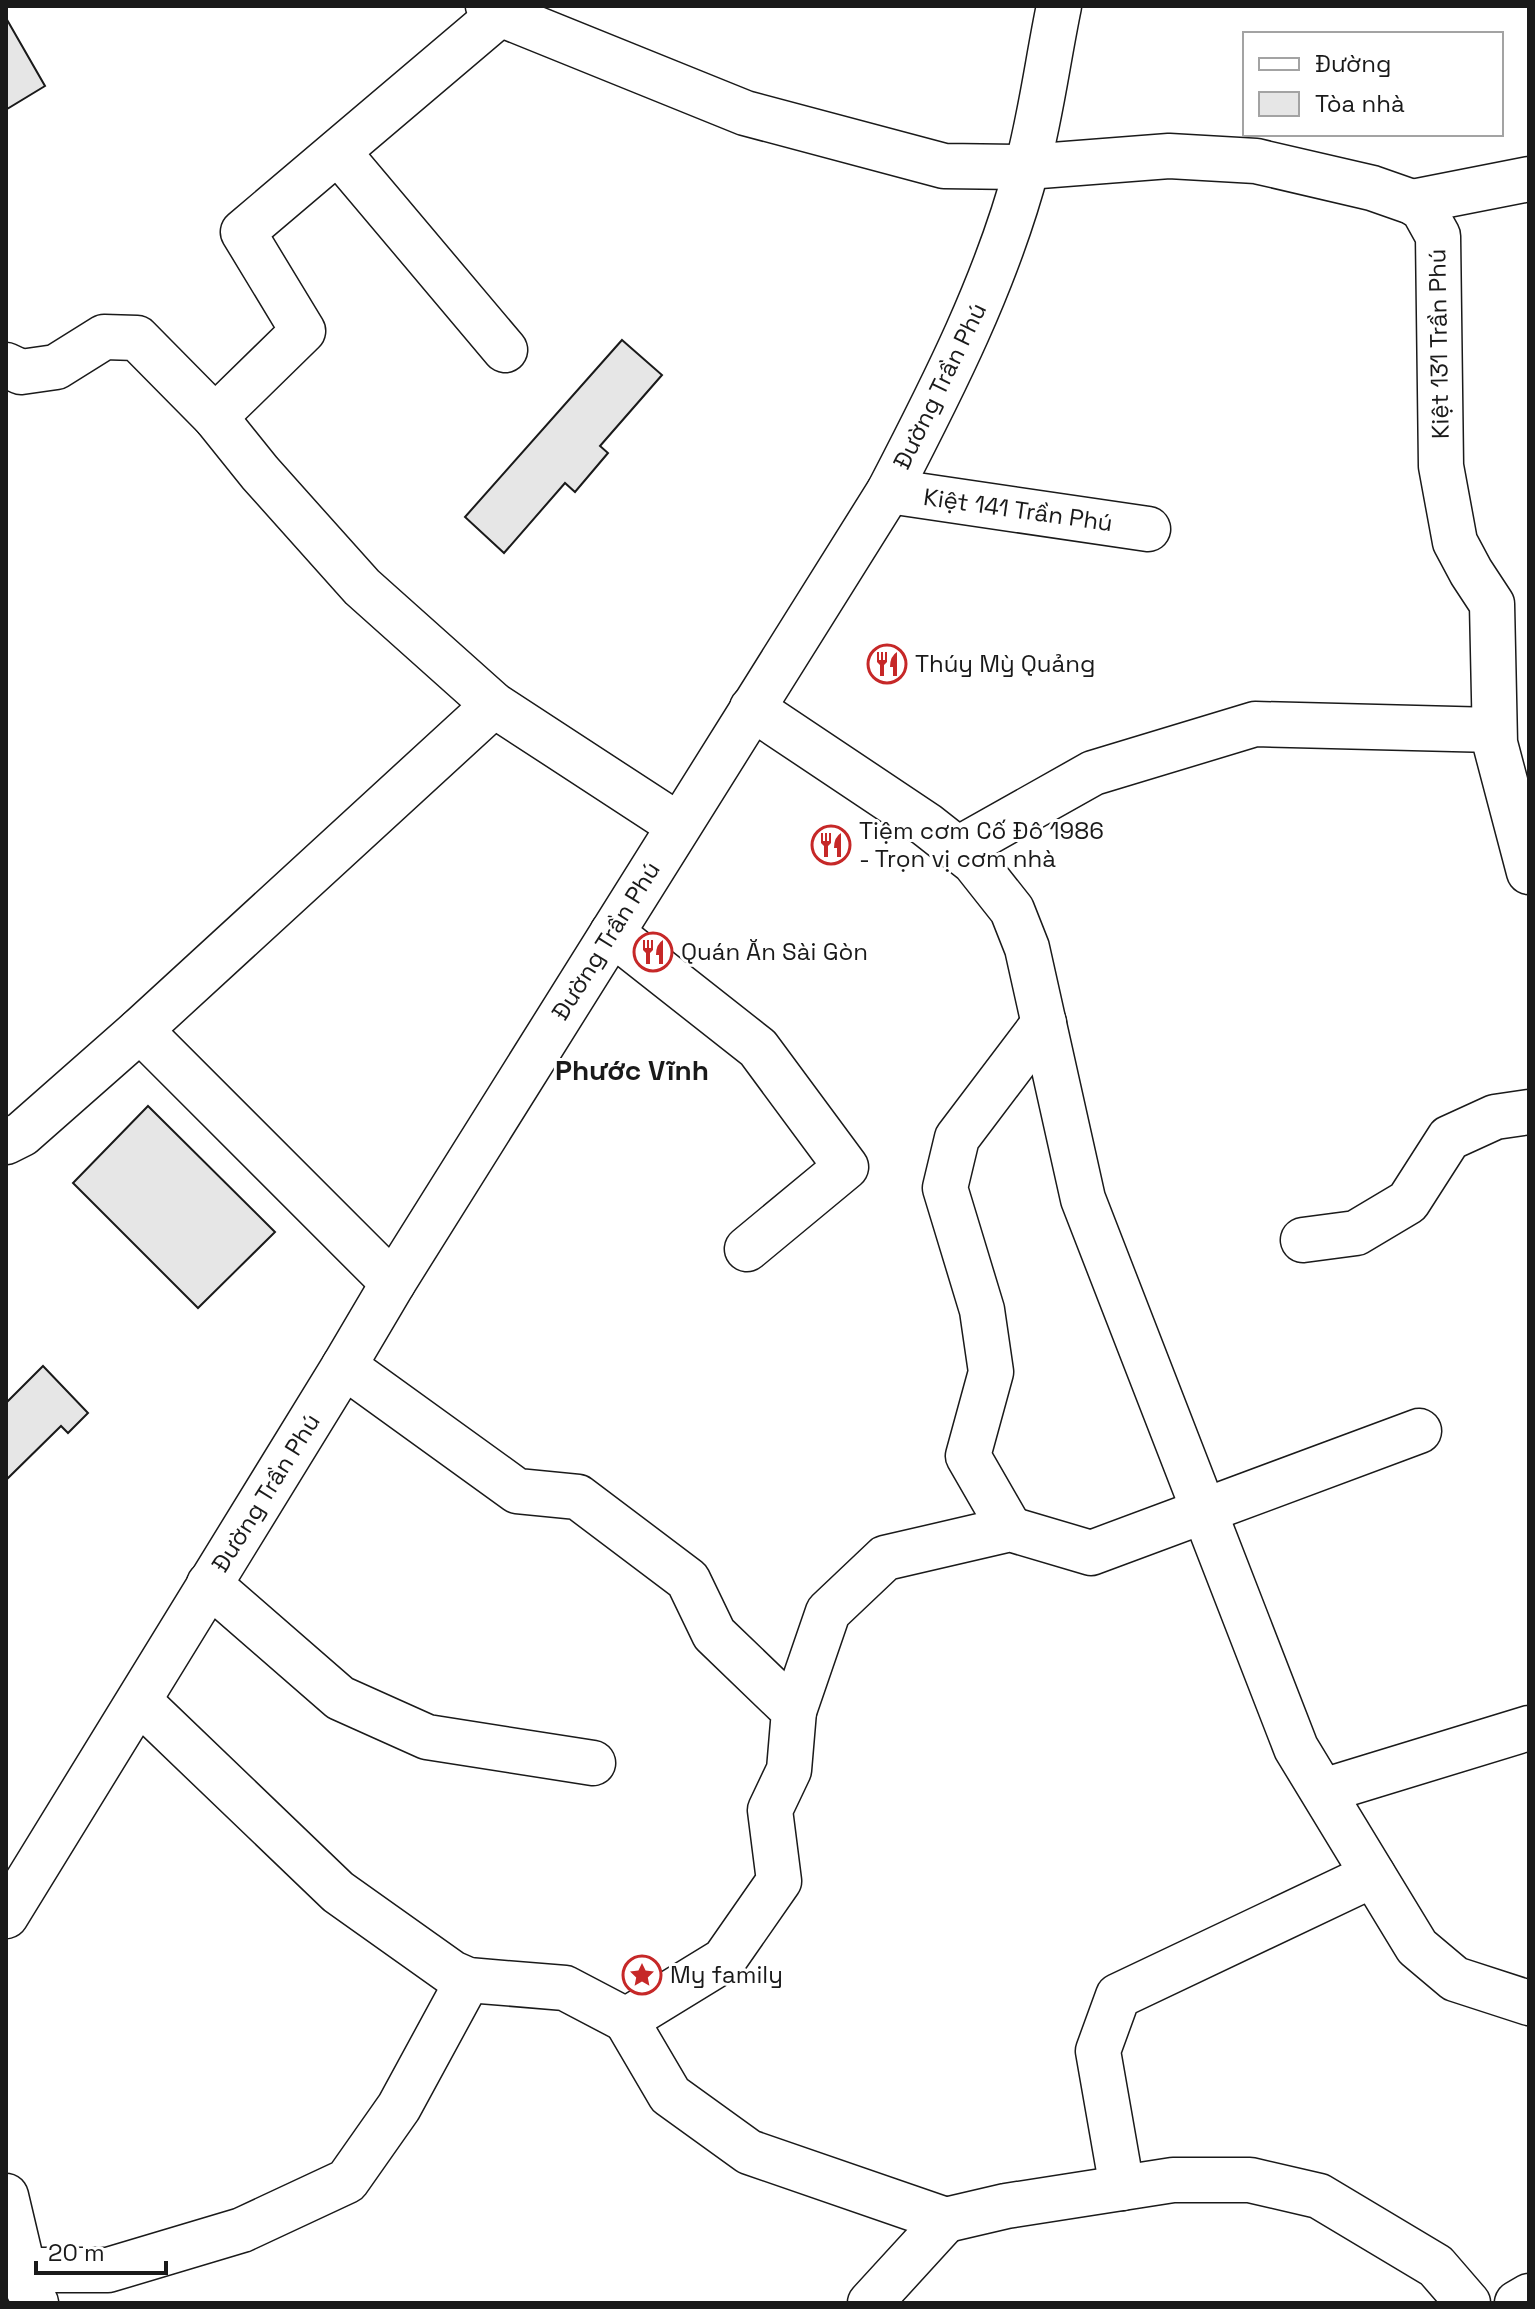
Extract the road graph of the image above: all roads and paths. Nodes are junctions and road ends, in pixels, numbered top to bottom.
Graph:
1 (1059, 6) edge
2 (494, 10) edge
3 (338, 152) junction
4 (1027, 167) junction
5 (1529, 179) edge
6 (1412, 202) junction
7 (505, 350) dead end
8 (6, 365) edge
9 (215, 417) junction
10 (889, 491) junction
11 (1148, 529) dead end
12 (494, 705) junction
13 (752, 708) junction
14 (1494, 730) junction
15 (678, 825) junction
16 (958, 849) junction
17 (1528, 867) edge
18 (612, 933) junction
19 (1044, 1023) junction
20 (140, 1030) junction
21 (1529, 1112) edge
22 (6, 1142) edge
23 (1303, 1240) dead end
24 (747, 1249) dead end
25 (393, 1283) junction
26 (344, 1366) junction
27 (1419, 1431) dead end
28 (1204, 1511) junction
29 (1010, 1529) junction
30 (209, 1584) junction
31 (139, 1701) junction
32 (794, 1711) junction
33 (1529, 1728) edge
34 (593, 1763) dead end
35 (1323, 1791) junction
36 (1373, 1875) junction
37 (6, 1916) edge
38 (468, 1980) junction
39 (1529, 2003) edge
40 (626, 2020) junction
41 (1122, 2188) junction
42 (6, 2196) edge
43 (946, 2220) junction
44 (27, 2291) edge
45 (1529, 2296) edge
46 (870, 2303) edge
47 (1468, 2303) edge
48 (1517, 2303) edge

1 - 4 street, Đường Trần Phú
2 - 3 street
2 - 4 street
3 - 7 street
3 - 9 street
4 - 6 street
4 - 10 street, Đường Trần Phú
5 - 6 street
6 - 14 street, Kiệt 131 Trần Phú
8 - 9 street
9 - 12 street
10 - 11 street, Kiệt 141 Trần Phú
10 - 13 street, Đường Trần Phú
12 - 15 street
12 - 20 street
13 - 15 street, Đường Trần Phú
13 - 16 street
14 - 16 street
14 - 17 street, Kiệt 131 Trần Phú
15 - 18 street, Đường Trần Phú
16 - 19 street
18 - 24 street
18 - 25 street, Đường Trần Phú
19 - 28 street
19 - 29 street
20 - 22 street
20 - 25 street
21 - 23 street
25 - 26 street, Đường Trần Phú
26 - 30 street, Đường Trần Phú
26 - 32 street
27 - 28 street
28 - 29 street
28 - 35 street
29 - 32 street
30 - 31 street, Đường Trần Phú
30 - 34 street
31 - 37 street, Đường Trần Phú
31 - 38 street
32 - 40 street
33 - 35 street
35 - 36 street
36 - 39 street
36 - 41 street
38 - 40 street
38 - 44 street
40 - 43 street
41 - 43 street
41 - 47 street
42 - 44 street
43 - 46 street
45 - 48 street

